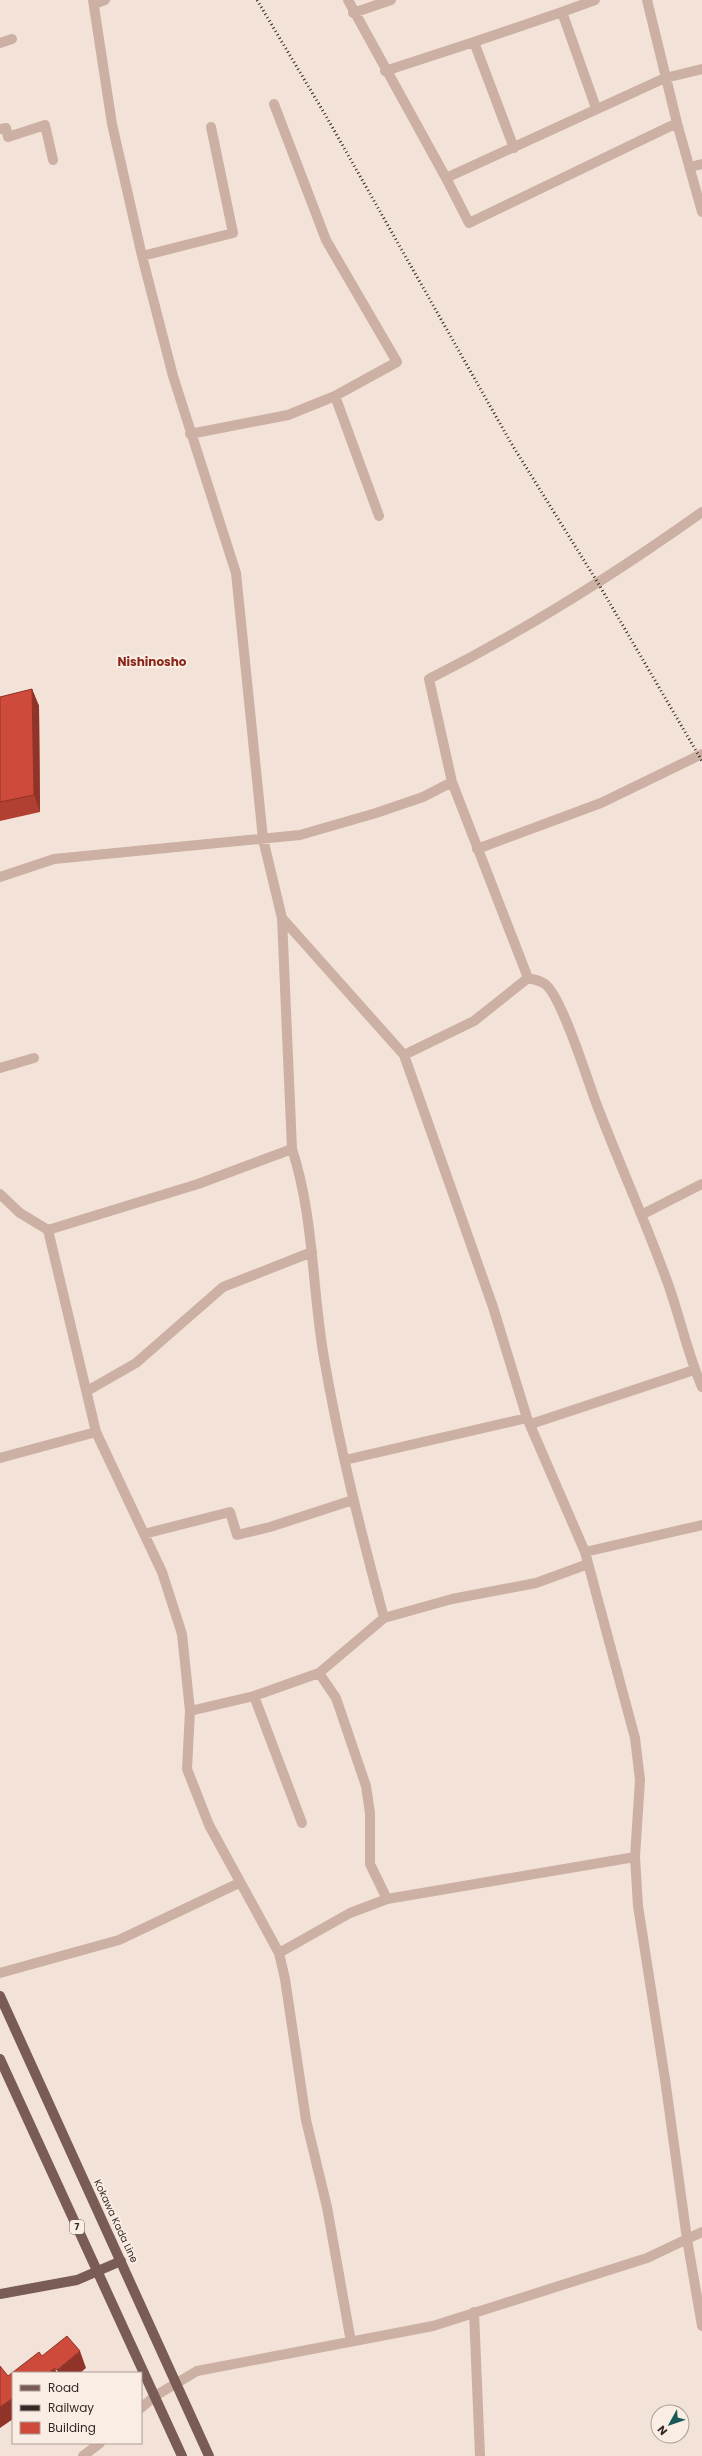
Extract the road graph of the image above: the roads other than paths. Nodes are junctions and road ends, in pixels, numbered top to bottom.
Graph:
1 (106, 0) edge
2 (348, 0) edge
3 (391, 0) edge
4 (595, 0) edge
5 (647, 0) edge
6 (94, 2) edge
7 (562, 12) junction
8 (354, 13) junction
9 (12, 40) dead end
10 (474, 42) junction
11 (0, 43) edge
12 (702, 70) edge
13 (386, 71) junction
14 (665, 78) junction
15 (274, 104) dead end
16 (596, 108) junction
17 (676, 123) junction
18 (211, 127) dead end
19 (0, 129) edge
20 (514, 148) junction
21 (53, 160) dead end
22 (702, 164) edge
23 (690, 168) junction
24 (446, 178) junction
25 (702, 212) edge
26 (142, 256) junction
27 (335, 396) junction
28 (190, 434) junction
29 (702, 512) edge
30 (379, 516) dead end
31 (702, 754) edge
32 (452, 782) junction
33 (263, 839) junction
34 (477, 849) junction
35 (0, 877) edge
36 (282, 918) junction
37 (528, 978) junction
38 (404, 1054) junction
39 (34, 1058) dead end
40 (0, 1068) edge
41 (292, 1149) junction
42 (702, 1184) edge
43 (0, 1194) edge
44 (642, 1214) junction
45 (48, 1230) junction
46 (312, 1252) junction
47 (694, 1370) junction
48 (702, 1387) edge
49 (88, 1391) junction
50 (529, 1421) junction
51 (96, 1432) junction
52 (0, 1458) edge
53 (345, 1460) junction
54 (353, 1500) junction
55 (702, 1525) edge
56 (144, 1534) junction
57 (585, 1552) junction
58 (588, 1564) junction
59 (384, 1618) junction
60 (319, 1673) junction
61 (254, 1696) junction
62 (190, 1712) junction
63 (302, 1823) dead end
64 (635, 1857) junction
65 (239, 1883) junction
66 (387, 1899) junction
67 (278, 1953) junction
68 (0, 1973) edge
69 (0, 1996) edge
70 (0, 2059) edge
71 (702, 2232) edge
72 (687, 2239) junction
73 (121, 2261) junction
74 (98, 2271) junction
75 (0, 2294) edge
76 (474, 2312) junction
77 (702, 2326) edge
78 (351, 2342) junction
79 (176, 2382) junction
80 (155, 2396) junction
81 (142, 2407) edge
82 (99, 2444) edge
83 (83, 2456) edge
84 (182, 2456) edge
85 (209, 2456) edge
86 (480, 2456) edge

1 - 6 street
2 - 8 street
3 - 8 street
4 - 7 street
5 - 14 street
6 - 26 street
7 - 10 street
7 - 16 street
8 - 13 street
9 - 11 street
10 - 13 street
10 - 20 street
12 - 14 street
13 - 24 street
14 - 16 street
14 - 17 street
15 - 27 street
16 - 20 street
17 - 23 street
17 - 24 street
18 - 26 street
19 - 21 street
20 - 24 street
22 - 23 street
23 - 25 street
26 - 28 street
27 - 28 street
27 - 30 street
28 - 33 street
29 - 32 street
31 - 34 street
32 - 33 street
32 - 34 street
33 - 35 street
33 - 36 street
34 - 37 street
36 - 38 street
36 - 41 street
37 - 38 street
37 - 44 street
38 - 50 street
39 - 40 street
41 - 45 street
41 - 46 street
42 - 44 street
43 - 45 street
44 - 47 street
45 - 49 street
46 - 49 street
46 - 53 street
47 - 48 street
47 - 50 street
49 - 51 street
50 - 53 street
50 - 57 street
51 - 52 street
51 - 56 street
53 - 54 street
54 - 56 street
54 - 59 street
55 - 57 street
56 - 62 street
57 - 58 street
58 - 59 street
58 - 64 street
59 - 60 street
60 - 61 street
60 - 66 street
61 - 62 street
61 - 63 street
62 - 65 street
64 - 66 street
64 - 72 street
65 - 67 street
65 - 68 street
66 - 67 street
67 - 78 street
69 - 73 main road, Kokawa Kada Line
70 - 74 main road, 7
71 - 72 street
72 - 76 street
72 - 77 street
73 - 74 main road
73 - 79 main road, Kokawa Kada Line
74 - 75 main road
74 - 80 main road, 7
76 - 78 street
76 - 86 street
78 - 79 street
79 - 80 street
79 - 85 main road, Kokawa Kada Line
80 - 81 street
80 - 84 main road, 7
82 - 83 street

